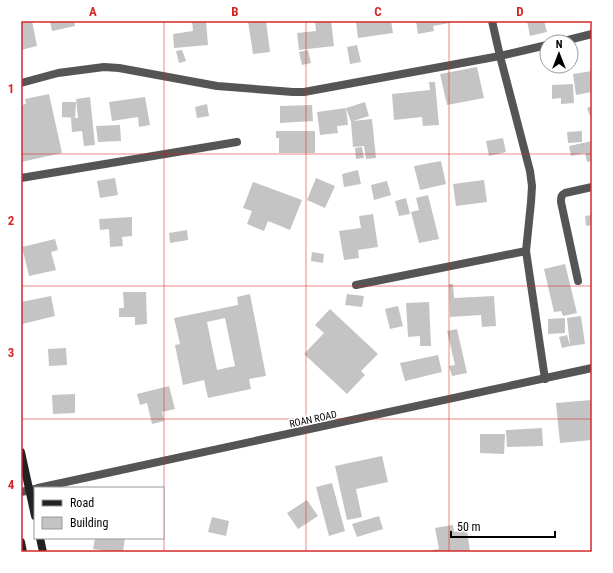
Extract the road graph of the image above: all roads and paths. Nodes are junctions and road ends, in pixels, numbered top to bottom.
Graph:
1 (492, 21) edge
2 (592, 34) edge
3 (579, 37) edge
4 (539, 47) edge
5 (500, 56) junction
6 (21, 83) edge
7 (237, 142) dead end
8 (21, 178) edge
9 (592, 187) edge
10 (526, 251) junction
11 (578, 281) dead end
12 (356, 285) dead end
13 (592, 368) edge
14 (545, 379) junction
15 (21, 452) edge
16 (40, 487) edge
17 (31, 489) edge
18 (34, 509) edge
19 (40, 539) edge
20 (21, 542) edge
21 (23, 552) edge
22 (43, 552) edge

1 - 5 street
2 - 3 street
4 - 5 street
5 - 6 street
5 - 10 street
7 - 8 street
9 - 11 street
10 - 12 street
10 - 14 street
13 - 14 street, ROAN ROAD
14 - 16 street, ROAN ROAD
15 - 17 main road
17 - 18 main road
19 - 22 main road
20 - 21 main road

